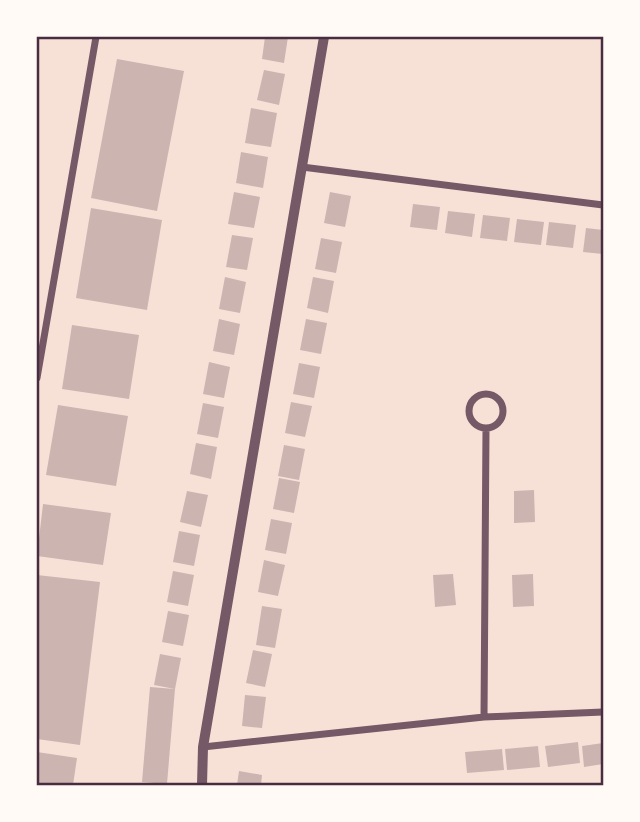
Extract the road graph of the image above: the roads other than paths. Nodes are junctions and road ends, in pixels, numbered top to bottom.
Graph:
1 (96, 37) edge
2 (324, 37) edge
3 (302, 167) junction
4 (603, 205) edge
5 (37, 378) edge
6 (486, 429) junction
7 (603, 712) edge
8 (484, 717) junction
9 (204, 747) junction
10 (202, 785) edge

1 - 5 street
2 - 3 street
3 - 4 street
3 - 9 street
6 - 6 street
6 - 8 street
7 - 8 street
8 - 9 street
9 - 10 street

